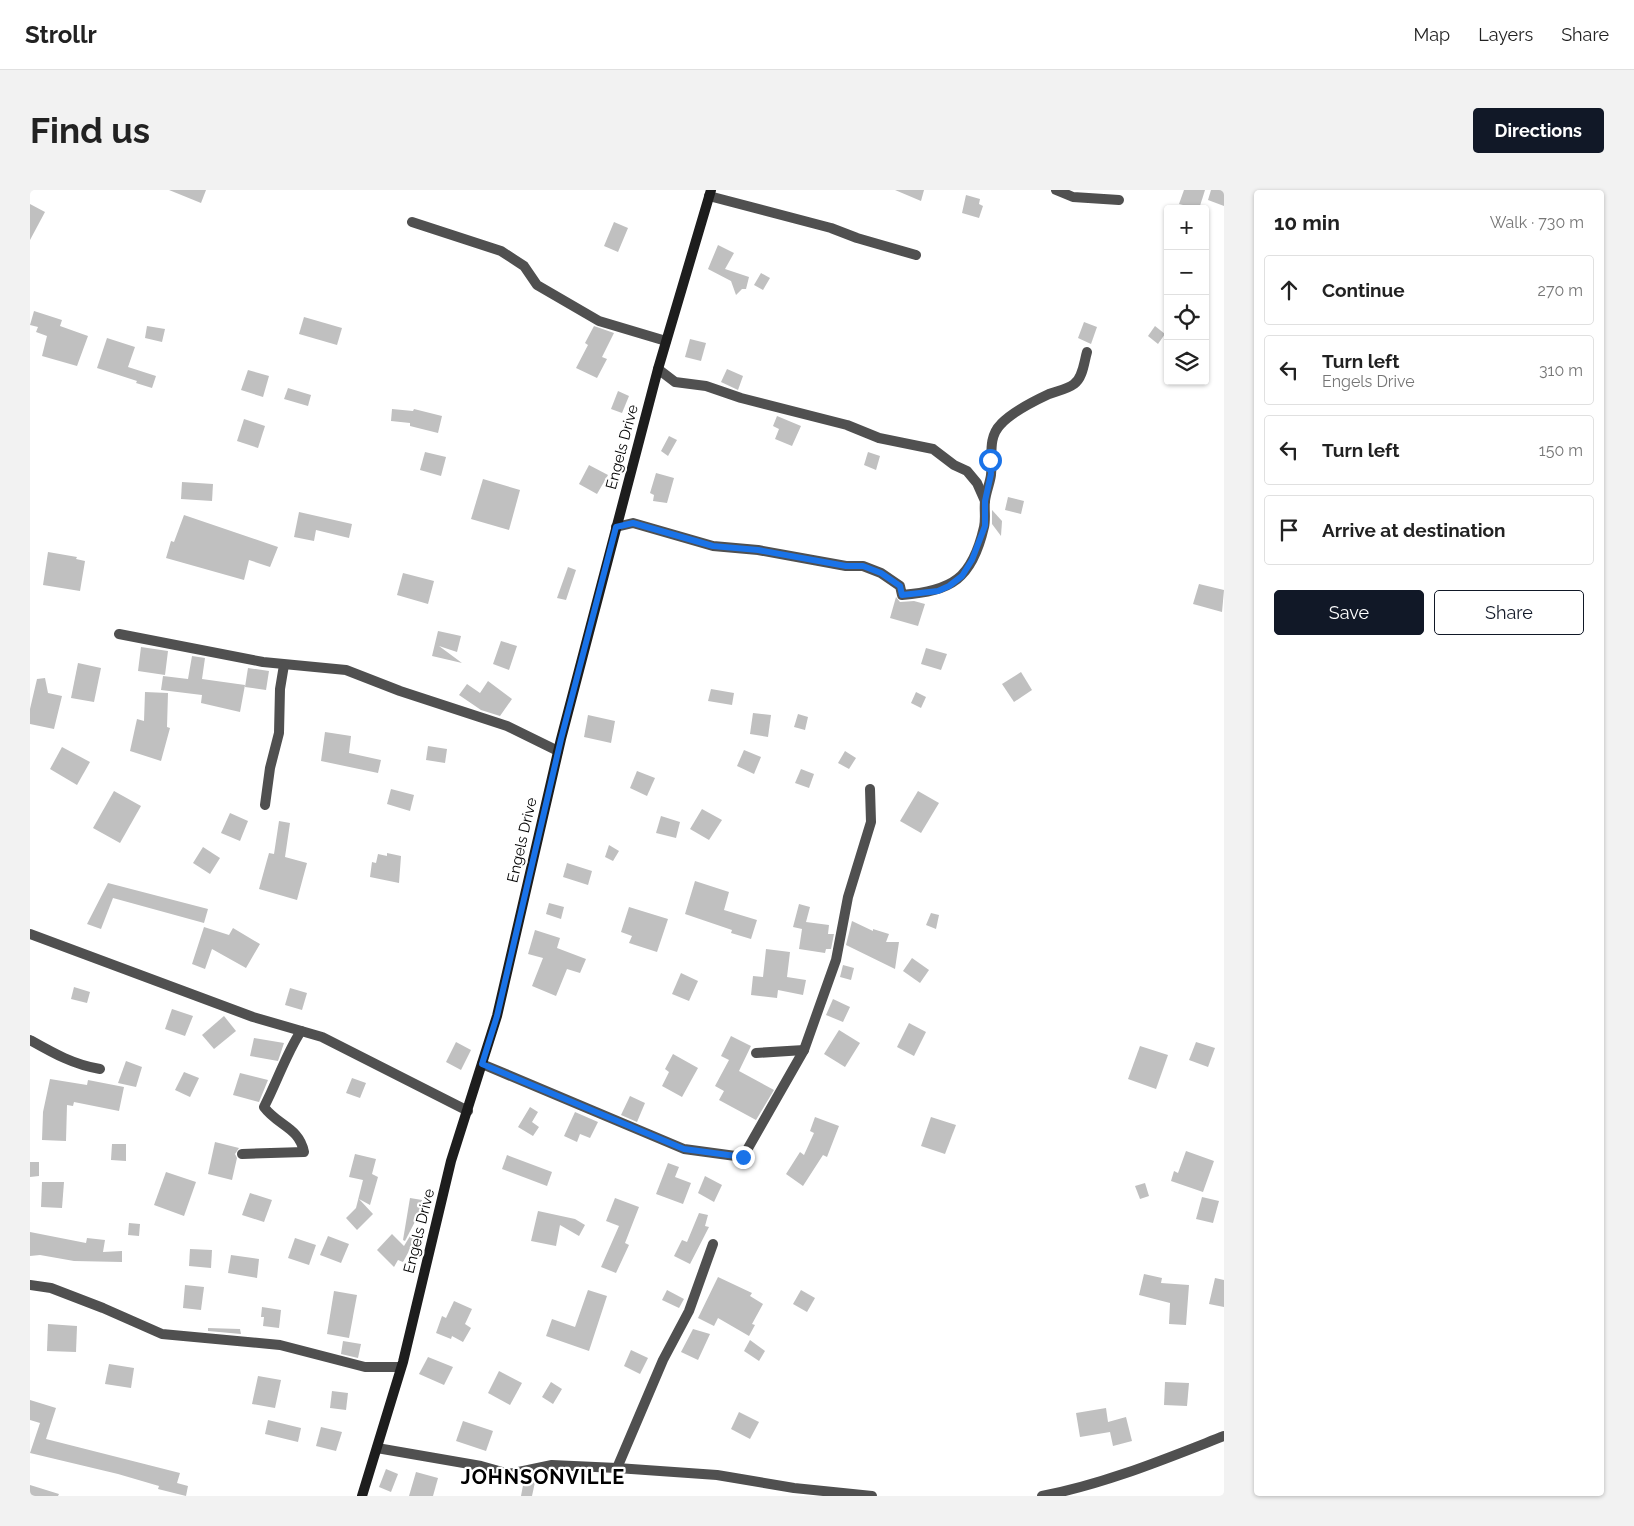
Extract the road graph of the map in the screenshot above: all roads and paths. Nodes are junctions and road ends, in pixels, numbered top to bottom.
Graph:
1 (1056, 190) edge
2 (710, 193) edge
3 (1119, 200) dead end
4 (412, 222) dead end
5 (916, 255) dead end
6 (666, 341) junction
7 (1087, 352) dead end
8 (658, 370) junction
9 (985, 501) junction
10 (616, 527) junction
11 (119, 634) dead end
12 (284, 665) junction
13 (558, 751) junction
14 (870, 789) dead end
15 (265, 805) dead end
16 (30, 934) edge
17 (301, 1031) junction
18 (30, 1040) edge
19 (804, 1050) junction
20 (756, 1053) dead end
21 (482, 1064) junction
22 (100, 1069) dead end
23 (468, 1111) junction
24 (242, 1154) dead end
25 (713, 1244) dead end
26 (30, 1285) edge
27 (401, 1367) junction
28 (1224, 1436) edge
29 (377, 1448) junction
30 (617, 1468) junction
31 (362, 1496) edge
32 (872, 1496) edge
33 (1042, 1496) edge

1 - 3 street
2 - 5 street
2 - 6 street, Engels Drive
4 - 6 street
6 - 8 street, Engels Drive
7 - 9 street
8 - 9 street
8 - 10 street, Engels Drive
9 - 10 street
10 - 13 street, Engels Drive
11 - 12 street
12 - 13 street
12 - 15 street
13 - 21 street, Engels Drive
14 - 19 street
16 - 17 street
17 - 23 street
17 - 24 street
18 - 22 street
19 - 20 street
19 - 21 street
21 - 23 street, Engels Drive
23 - 27 street, Engels Drive
25 - 30 street
26 - 27 street
27 - 29 street, Engels Drive
28 - 33 street
29 - 30 street
29 - 31 street, Engels Drive
30 - 32 street

